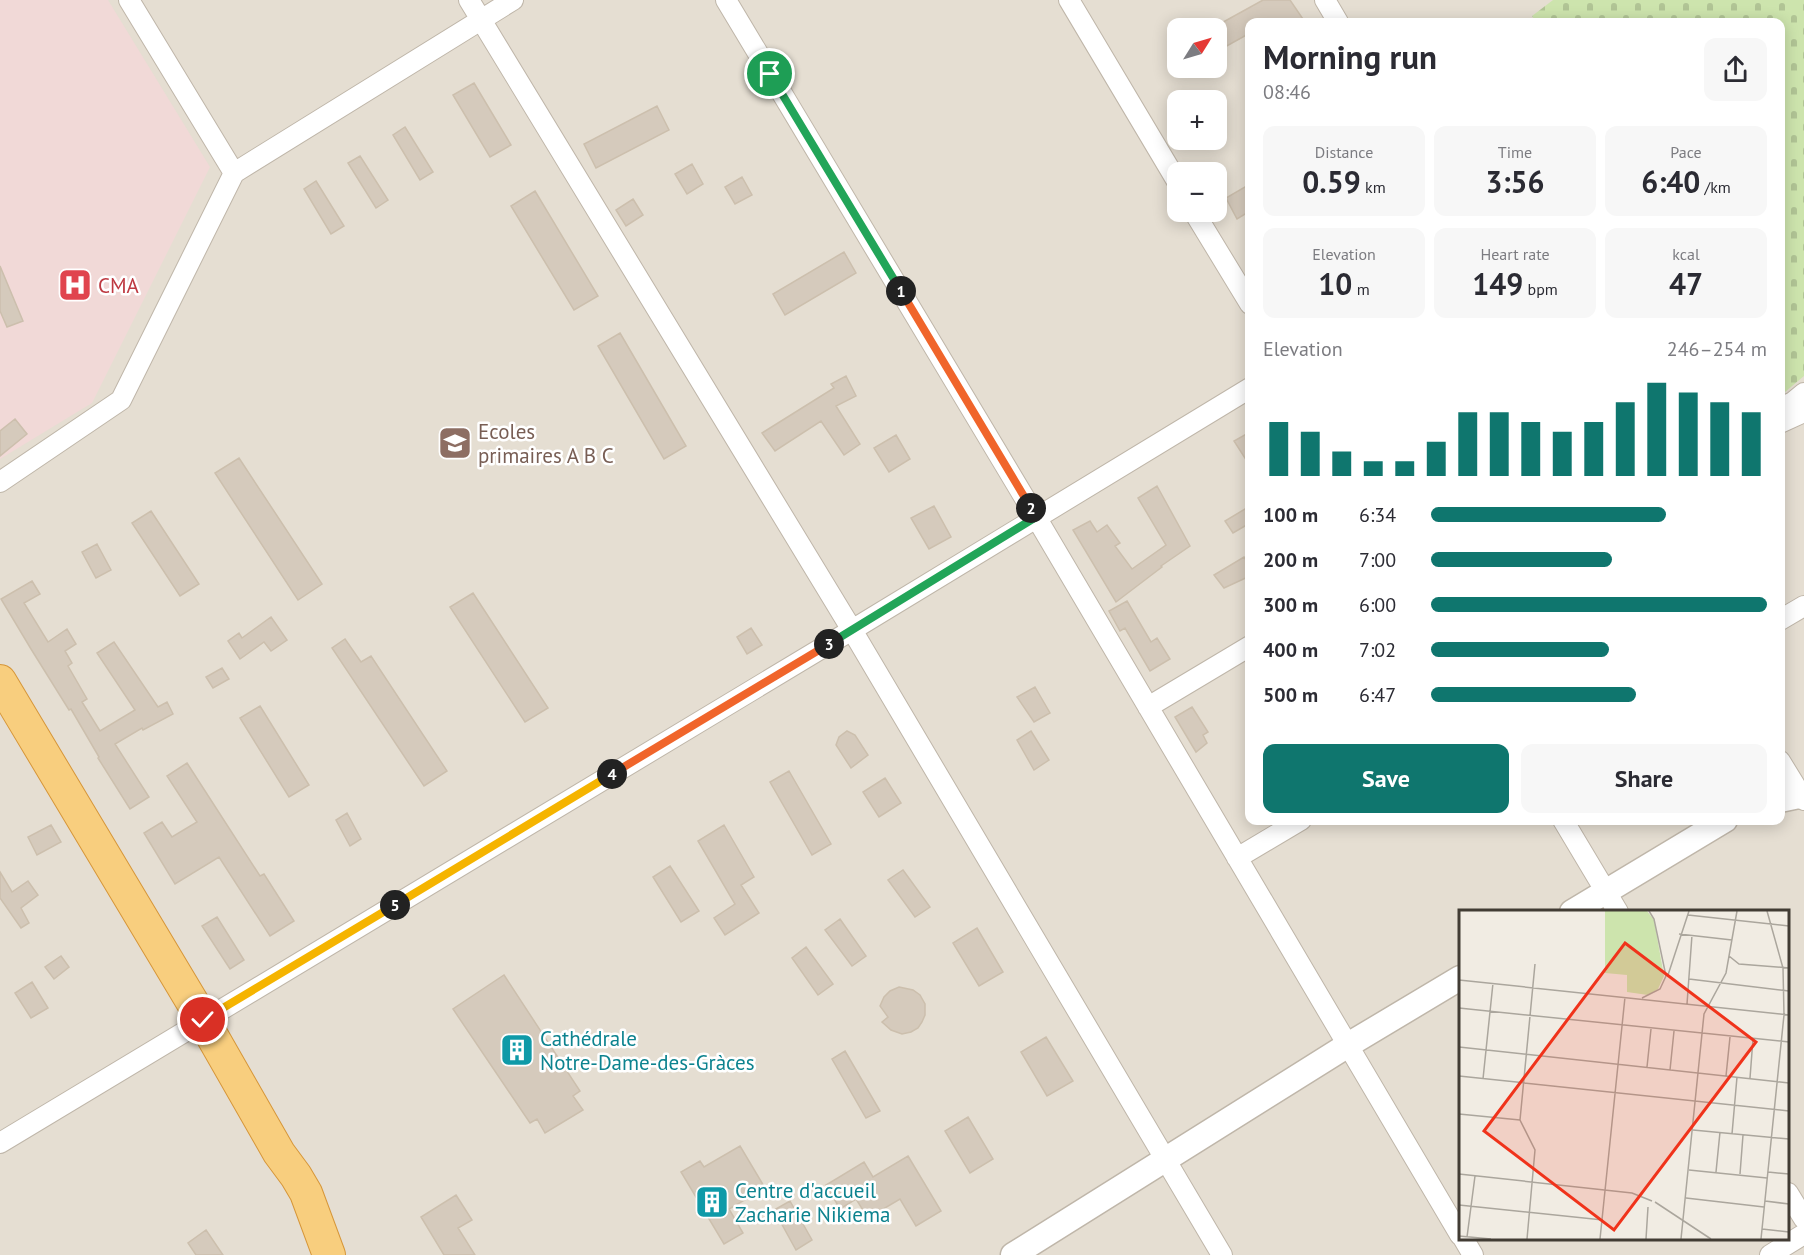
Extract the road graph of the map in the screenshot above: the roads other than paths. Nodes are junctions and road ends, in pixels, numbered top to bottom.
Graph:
1 (129, 0) edge
2 (468, 0) edge
3 (513, 0) edge
4 (726, 0) edge
5 (1069, 0) edge
6 (1324, 0) edge
7 (1335, 18) edge
8 (481, 20) junction
9 (1167, 165) edge
10 (234, 173) junction
11 (1200, 222) edge
12 (1245, 296) edge
13 (1245, 391) edge
14 (1804, 393) edge
15 (1785, 406) edge
16 (1804, 412) edge
17 (1785, 421) edge
18 (0, 482) edge
19 (1036, 517) junction
20 (1804, 606) edge
21 (1785, 617) edge
22 (852, 630) junction
23 (1245, 649) edge
24 (0, 681) edge
25 (1148, 707) junction
26 (1785, 772) edge
27 (1797, 798) edge
28 (1293, 825) edge
29 (1566, 825) edge
30 (1718, 825) edge
31 (1238, 858) junction
32 (1612, 901) edge
33 (1579, 910) edge
34 (1459, 979) edge
35 (203, 1020) junction
36 (1348, 1046) junction
37 (1, 1140) edge
38 (279, 1153) junction
39 (1166, 1161) junction
40 (1789, 1195) edge
41 (1804, 1219) edge
42 (1459, 1231) edge
43 (1804, 1234) edge
44 (1464, 1240) edge
45 (308, 1255) edge
46 (329, 1255) edge
47 (1013, 1255) edge
48 (1222, 1255) edge
49 (1473, 1255) edge
50 (1770, 1255) edge

1 - 10 street
2 - 8 street
3 - 8 street
4 - 19 street
5 - 9 street
6 - 7 street
8 - 10 street
8 - 22 street
10 - 18 street
11 - 12 street
13 - 19 street
14 - 15 street
16 - 17 street
19 - 22 street
19 - 25 street
20 - 21 street
22 - 35 street
22 - 39 street
23 - 25 street
24 - 35 highway
25 - 31 street
26 - 27 street
28 - 31 street
29 - 32 street
30 - 32 street
31 - 36 street
32 - 33 street
34 - 36 street
35 - 37 street
35 - 38 highway
36 - 39 street
36 - 42 street
38 - 45 highway
38 - 46 highway
39 - 47 street
39 - 48 street
40 - 41 street
43 - 50 street
44 - 49 street

